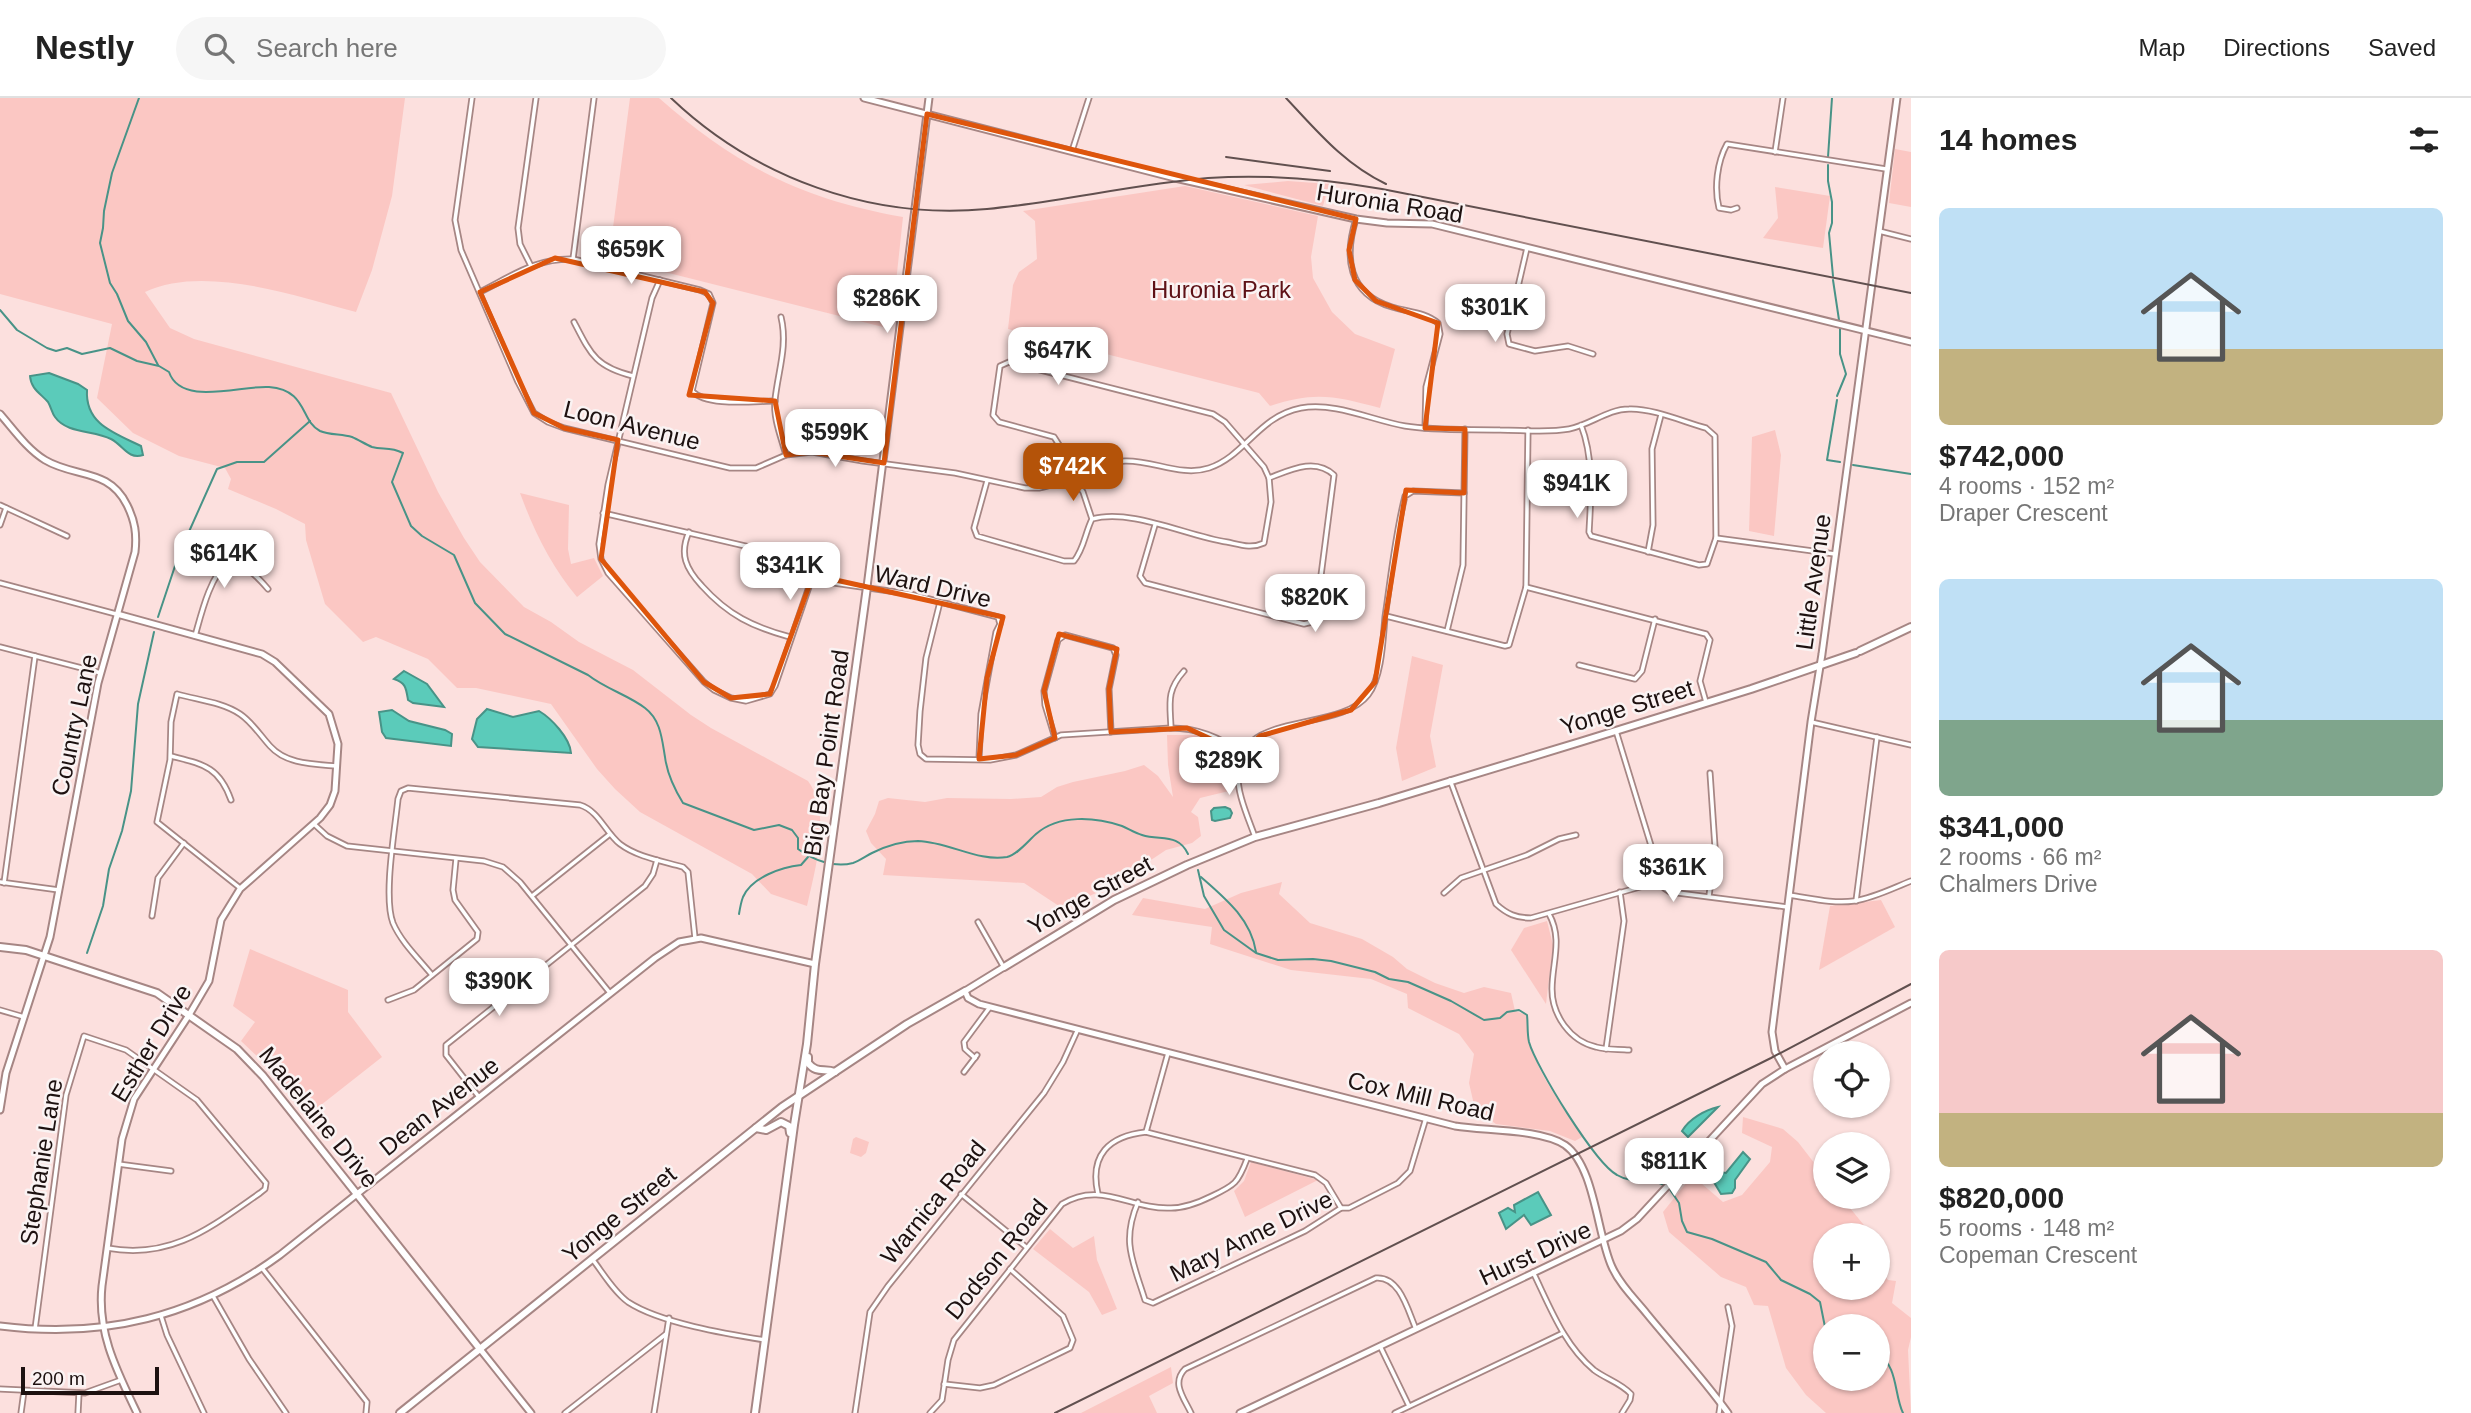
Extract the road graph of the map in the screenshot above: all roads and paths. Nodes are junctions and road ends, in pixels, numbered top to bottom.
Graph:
1 (472, 98) edge
2 (536, 98) edge
3 (594, 98) edge
4 (864, 98) edge
5 (929, 98) edge
6 (1089, 98) edge
7 (1783, 98) edge
8 (1897, 98) edge
9 (926, 114) junction
10 (1072, 151) junction
11 (1775, 152) junction
12 (1887, 169) junction
13 (1737, 208) dead end
14 (1356, 219) junction
15 (1879, 230) junction
16 (1911, 239) edge
17 (1528, 246) junction
18 (573, 259) junction
19 (531, 267) junction
20 (660, 280) junction
21 (480, 292) junction
22 (780, 317) dead end
23 (574, 323) dead end
24 (1865, 330) junction
25 (1911, 342) edge
26 (1593, 354) dead end
27 (633, 376) junction
28 (775, 401) junction
29 (0, 414) edge
30 (1661, 415) junction
31 (1581, 425) junction
32 (1425, 428) junction
33 (1465, 429) junction
34 (1528, 430) junction
35 (618, 440) junction
36 (1243, 444) junction
37 (786, 455) junction
38 (884, 463) junction
39 (1074, 477) junction
40 (1269, 478) junction
41 (988, 480) junction
42 (1464, 493) junction
43 (0, 505) edge
44 (6, 508) junction
45 (603, 513) junction
46 (1092, 519) junction
47 (0, 525) edge
48 (1155, 525) junction
49 (688, 532) junction
50 (68, 536) dead end
51 (1716, 538) junction
52 (1648, 552) junction
53 (1835, 554) junction
54 (813, 575) junction
55 (0, 583) edge
56 (867, 587) junction
57 (1525, 587) junction
58 (268, 589) dead end
59 (940, 602) junction
60 (117, 614) junction
61 (1386, 616) junction
62 (1656, 620) junction
63 (1911, 627) edge
64 (1447, 631) junction
65 (195, 636) junction
66 (790, 637) junction
67 (0, 647) edge
68 (35, 656) junction
69 (1579, 665) dead end
70 (1820, 666) junction
71 (1184, 671) dead end
72 (101, 673) junction
73 (1706, 702) junction
74 (1811, 722) junction
75 (1171, 728) junction
76 (1615, 729) junction
77 (1111, 732) junction
78 (1877, 737) junction
79 (1055, 738) junction
80 (1911, 745) edge
81 (1241, 753) junction
82 (171, 756) junction
83 (979, 759) junction
84 (338, 766) junction
85 (1710, 773) dead end
86 (1450, 780) junction
87 (231, 800) dead end
88 (314, 824) junction
89 (610, 834) junction
90 (1576, 835) dead end
91 (1255, 837) junction
92 (184, 843) junction
93 (393, 852) junction
94 (456, 858) junction
95 (657, 860) junction
96 (1484, 871) junction
97 (1661, 881) junction
98 (1911, 881) edge
99 (2, 882) edge
100 (241, 889) junction
101 (59, 890) junction
102 (1620, 892) junction
103 (1444, 893) dead end
104 (1789, 895) junction
105 (532, 896) junction
106 (1709, 896) junction
107 (1856, 901) junction
108 (1787, 907) junction
109 (1549, 914) junction
110 (152, 916) dead end
111 (978, 922) dead end
112 (695, 938) junction
113 (571, 945) junction
114 (0, 947) edge
115 (45, 956) junction
116 (815, 964) junction
117 (1004, 967) junction
118 (432, 975) junction
119 (965, 990) junction
120 (610, 993) junction
121 (388, 1000) dead end
122 (1911, 1003) edge
123 (990, 1007) junction
124 (0, 1010) edge
125 (189, 1015) junction
126 (24, 1017) junction
127 (1078, 1029) junction
128 (807, 1044) junction
129 (1606, 1049) junction
130 (1629, 1050) dead end
131 (1169, 1052) junction
132 (153, 1069) junction
133 (1785, 1069) junction
134 (835, 1072) junction
135 (964, 1072) dead end
136 (799, 1096) junction
137 (479, 1097) junction
138 (0, 1110) edge
139 (1426, 1117) junction
140 (756, 1128) junction
141 (1146, 1132) junction
142 (792, 1145) junction
143 (1247, 1159) junction
144 (118, 1164) junction
145 (171, 1171) dead end
146 (357, 1194) junction
147 (961, 1194) junction
148 (1098, 1194) junction
149 (1138, 1202) junction
150 (1341, 1208) junction
151 (1603, 1241) junction
152 (1026, 1247) junction
153 (107, 1248) junction
154 (593, 1260) junction
155 (262, 1268) junction
156 (1010, 1269) junction
157 (1533, 1272) junction
158 (213, 1296) junction
159 (1728, 1307) dead end
160 (161, 1315) junction
161 (669, 1318) junction
162 (0, 1326) edge
163 (103, 1328) junction
164 (34, 1329) junction
165 (1416, 1329) junction
166 (1563, 1333) junction
167 (666, 1334) junction
168 (765, 1340) junction
169 (1380, 1346) junction
170 (480, 1349) junction
171 (121, 1380) junction
172 (944, 1384) junction
173 (0, 1389) edge
174 (24, 1391) junction
175 (79, 1393) junction
176 (1720, 1403) junction
177 (1409, 1406) junction
178 (21, 1413) edge
179 (78, 1413) edge
180 (137, 1413) edge
181 (204, 1413) edge
182 (286, 1413) edge
183 (366, 1413) edge
184 (400, 1413) edge
185 (531, 1413) edge
186 (565, 1413) edge
187 (654, 1413) edge
188 (755, 1413) edge
189 (855, 1413) edge
190 (930, 1413) edge
191 (1191, 1413) edge
192 (1240, 1413) edge
193 (1395, 1413) edge
194 (1622, 1413) edge
195 (1719, 1413) edge
196 (1728, 1413) edge

1 - 21 street, Loon Avenue
2 - 19 street
3 - 18 street
4 - 9 street, Huronia Road
5 - 9 street, Big Bay Point Road
6 - 10 street
7 - 11 street
8 - 12 street, Little Avenue
9 - 10 street, Huronia Road
9 - 38 street, Big Bay Point Road
10 - 14 street, Huronia Road
11 - 12 street
11 - 13 street
12 - 15 street, Little Avenue
14 - 17 street, Huronia Road
14 - 32 street
15 - 16 street
15 - 24 street, Little Avenue
17 - 24 street, Huronia Road
17 - 26 street
18 - 19 street
18 - 20 street
19 - 21 street
20 - 27 street
20 - 28 street
21 - 35 street, Loon Avenue
22 - 28 street
23 - 27 street
24 - 25 street, Huronia Road
24 - 53 street, Little Avenue
27 - 35 street
28 - 37 street
29 - 60 street, Country Lane
30 - 31 street, Loon Avenue
30 - 51 street, Loon Avenue
30 - 52 street
31 - 34 street, Loon Avenue
31 - 52 street
32 - 33 street, Loon Avenue
32 - 36 street, Loon Avenue
33 - 34 street, Loon Avenue
33 - 42 street
34 - 57 street
35 - 37 street, Loon Avenue
35 - 45 street
36 - 39 street, Loon Avenue
36 - 39 street
36 - 40 street
37 - 38 street, Loon Avenue
38 - 41 street, Loon Avenue
38 - 56 street, Big Bay Point Road
39 - 41 street, Loon Avenue
39 - 46 street
40 - 48 street
40 - 48 street
41 - 46 street
42 - 61 street
42 - 64 street
43 - 44 street
44 - 47 street
44 - 50 street
45 - 49 street, Ward Drive
45 - 66 street
46 - 48 street
49 - 54 street, Ward Drive
49 - 66 street
51 - 52 street
51 - 53 street
53 - 70 street, Little Avenue
54 - 56 street, Ward Drive
54 - 66 street
55 - 60 street, Esther Drive
56 - 59 street, Ward Drive
56 - 116 main road, Big Bay Point Road
57 - 62 street
57 - 64 street
58 - 65 street
59 - 83 street, Ward Drive
59 - 83 street
60 - 65 street, Esther Drive
60 - 72 street, Country Lane
61 - 64 street
61 - 81 street
62 - 69 street
62 - 73 street
63 - 70 main road, Yonge Street
65 - 84 street, Esther Drive
67 - 68 street
68 - 72 street
68 - 99 street
70 - 73 main road, Yonge Street
70 - 74 street, Little Avenue
71 - 75 street
72 - 101 street, Country Lane
73 - 76 main road, Yonge Street
74 - 78 street
74 - 104 street, Little Avenue
75 - 77 street
75 - 81 street
76 - 86 main road, Yonge Street
76 - 97 street
77 - 79 street
77 - 79 street
78 - 80 street
78 - 107 street
79 - 83 street
81 - 91 street
82 - 84 street
82 - 87 street
82 - 92 street
84 - 88 street, Esther Drive
85 - 106 street
86 - 91 main road, Yonge Street
86 - 96 street
88 - 93 street
88 - 100 street, Esther Drive
89 - 93 street
89 - 95 street
89 - 105 street
90 - 96 street
91 - 117 main road, Yonge Street
92 - 100 street
92 - 110 street
93 - 94 street
93 - 118 street
94 - 105 street
94 - 118 street
95 - 112 street
95 - 113 street
96 - 103 street
96 - 109 street
97 - 102 street
97 - 106 street
98 - 107 street
99 - 101 street
100 - 125 street, Esther Drive
101 - 115 street, Country Lane
102 - 109 street
102 - 129 street
104 - 107 street
104 - 108 street, Little Avenue
105 - 113 street
106 - 108 street
108 - 133 street, Little Avenue
109 - 129 street
111 - 117 street
112 - 116 street
112 - 120 street, Dean Avenue
113 - 120 street
113 - 137 street
114 - 115 main road, Madelaine Drive
115 - 125 main road, Madelaine Drive
115 - 126 street, Country Lane
116 - 128 main road, Big Bay Point Road
117 - 119 street, Yonge Street
118 - 121 street
119 - 123 street, Cox Mill Road
119 - 134 main road, Yonge Street
120 - 137 street, Dean Avenue
122 - 133 street, Hurst Drive
123 - 127 street, Cox Mill Road
123 - 135 street
124 - 126 street
125 - 132 street, Esther Drive
125 - 146 main road, Madelaine Drive
126 - 138 street, Country Lane
127 - 131 street, Cox Mill Road
127 - 147 street, Warnica Road
128 - 134 main road
128 - 136 main road, Big Bay Point Road
129 - 130 street
131 - 139 street, Cox Mill Road
131 - 141 street
132 - 144 street, Esther Drive
132 - 153 street
132 - 164 street, Stephanie Lane
133 - 151 street, Hurst Drive
134 - 136 main road, Yonge Street
136 - 140 main road, Yonge Street
136 - 142 main road, Big Bay Point Road
137 - 146 street, Dean Avenue
139 - 150 street, Mary Anne Drive
139 - 151 street, Cox Mill Road
140 - 142 main road
140 - 154 main road, Yonge Street
141 - 143 street
141 - 148 street
142 - 168 main road, Big Bay Point Road
143 - 149 street, Dodson Road
143 - 150 street
144 - 145 street
144 - 153 street, Esther Drive
146 - 155 street, Dean Avenue
146 - 170 main road, Madelaine Drive
147 - 152 street
147 - 189 street, Warnica Road
148 - 149 street, Dodson Road
148 - 152 street, Dodson Road
149 - 150 street, Mary Anne Drive
151 - 157 street, Hurst Drive
151 - 176 street, Cox Mill Road
152 - 156 street, Dodson Road
153 - 163 street, Esther Drive
154 - 161 street
154 - 170 main road, Yonge Street
155 - 158 street, Dean Avenue
155 - 183 street
156 - 172 street, Dodson Road
156 - 172 street
157 - 165 street, Hurst Drive
157 - 166 street
158 - 160 street, Dean Avenue
158 - 182 street
159 - 176 street
160 - 163 street, Dean Avenue
160 - 181 street
161 - 167 street
161 - 168 street
162 - 164 street, Dean Avenue
163 - 164 street, Dean Avenue
163 - 171 street, Esther Drive
165 - 169 street, Hurst Drive
165 - 191 street
166 - 177 street
166 - 194 street
167 - 186 street
167 - 187 street
168 - 188 main road, Big Bay Point Road
169 - 177 street
169 - 192 street, Hurst Drive
170 - 184 main road, Yonge Street
170 - 185 street
171 - 175 street
171 - 180 street, Esther Drive
172 - 190 street, Dodson Road
173 - 174 street
174 - 175 street
174 - 178 street
175 - 179 street
176 - 195 street
176 - 196 street, Cox Mill Road
177 - 193 street

